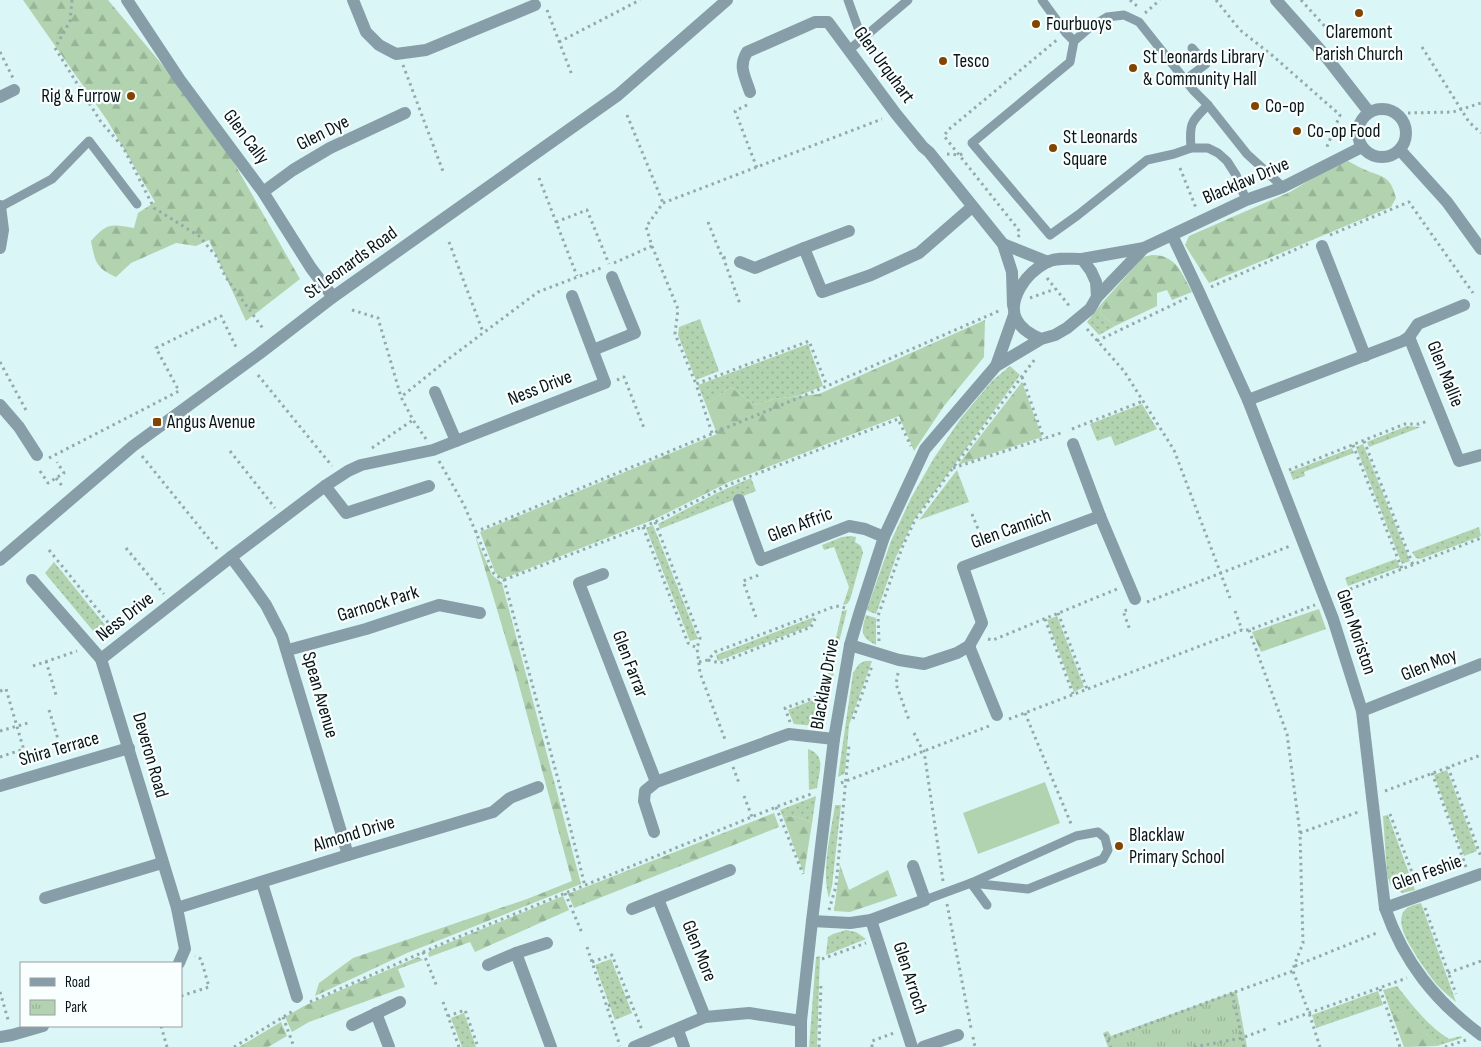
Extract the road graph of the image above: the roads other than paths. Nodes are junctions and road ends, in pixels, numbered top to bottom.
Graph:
1 (353, 0) edge
2 (727, 0) edge
3 (848, 0) edge
4 (908, 0) edge
5 (1042, 0) edge
6 (1276, 0) edge
7 (130, 1) edge
8 (541, 7) road end
9 (862, 39) junction
10 (1074, 41) junction
11 (1192, 48) dead end
12 (849, 50) junction
13 (1185, 80) junction
14 (14, 90) dead end
15 (750, 92) road end
16 (0, 97) edge
17 (1208, 105) junction
18 (1369, 112) junction
19 (405, 114) dead end
20 (1191, 148) junction
21 (1362, 148) junction
22 (1400, 150) junction
23 (1282, 187) junction
24 (263, 192) junction
25 (1246, 200) junction
26 (137, 204) dead end
27 (0, 206) edge
28 (972, 207) junction
29 (849, 231) dead end
30 (1172, 235) junction
31 (1320, 241) road end
32 (1003, 244) junction
33 (0, 248) edge
34 (804, 248) junction
35 (1144, 248) junction
36 (1481, 248) edge
37 (1082, 259) junction
38 (740, 262) road end
39 (1043, 265) junction
40 (611, 271) road end
41 (572, 296) dead end
42 (333, 297) junction
43 (1096, 297) junction
44 (1464, 305) dead end
45 (1013, 310) junction
46 (1409, 337) junction
47 (1042, 339) junction
48 (592, 350) junction
49 (1365, 356) junction
50 (996, 366) junction
51 (435, 392) dead end
52 (1248, 400) junction
53 (0, 405) edge
54 (456, 441) junction
55 (1073, 444) dead end
56 (1481, 455) edge
57 (39, 458) road end
58 (325, 486) junction
59 (429, 486) dead end
60 (739, 500) dead end
61 (1100, 516) junction
62 (884, 537) junction
63 (229, 559) junction
64 (0, 560) edge
65 (603, 574) dead end
66 (32, 580) dead end
67 (1137, 603) road end
68 (480, 613) dead end
69 (972, 642) junction
70 (850, 645) junction
71 (288, 650) junction
72 (101, 659) junction
73 (1481, 664) edge
74 (1362, 712) junction
75 (1000, 719) road end
76 (834, 740) junction
77 (129, 748) junction
78 (656, 782) junction
79 (0, 786) edge
80 (538, 787) dead end
81 (654, 832) dead end
82 (348, 855) junction
83 (162, 863) junction
84 (913, 866) dead end
85 (730, 870) dead end
86 (1475, 876) edge
87 (262, 882) junction
88 (971, 883) junction
89 (45, 898) dead end
90 (658, 899) junction
91 (925, 900) junction
92 (987, 905) dead end
93 (177, 908) junction
94 (1385, 908) junction
95 (632, 909) dead end
96 (871, 920) junction
97 (812, 921) junction
98 (547, 943) dead end
99 (516, 953) junction
100 (179, 962) edge
101 (488, 965) dead end
102 (400, 1002) dead end
103 (296, 1004) road end
104 (376, 1013) junction
105 (705, 1017) junction
106 (802, 1021) junction
107 (352, 1025) dead end
108 (39, 1027) edge
109 (678, 1030) junction
110 (958, 1035) dead end
111 (1481, 1035) edge
112 (6, 1036) edge
113 (389, 1047) edge
114 (551, 1047) edge
115 (634, 1047) edge
116 (684, 1047) edge
117 (801, 1047) edge
118 (912, 1047) edge
119 (923, 1047) edge

1 - 8 street
2 - 42 street, St Leonards Road
3 - 9 lane
4 - 9 lane
5 - 10 lane
6 - 18 street
7 - 24 street, Glen Cally
9 - 12 lane
10 - 13 lane
10 - 20 lane
11 - 13 lane
12 - 15 street, Glen Urquhart
12 - 28 street, Glen Urquhart
13 - 17 lane
14 - 16 street
17 - 20 lane
17 - 23 lane
18 - 21 street
18 - 22 street
19 - 24 street, Glen Dye
20 - 25 lane
21 - 22 street
21 - 23 street, Blacklaw Drive
22 - 36 street
23 - 25 street, Blacklaw Drive
24 - 42 street, Glen Cally
25 - 30 street, Blacklaw Drive
26 - 27 lane
27 - 33 street
28 - 32 street, Glen Urquhart
28 - 34 street
29 - 34 street
30 - 35 street, Blacklaw Drive
30 - 52 street, Glen Moriston
31 - 49 street
32 - 39 street, Glen Urquhart
32 - 45 street, Glen Urquhart
34 - 38 street
35 - 37 street, Blacklaw Drive
35 - 43 street, Blacklaw Drive
37 - 39 street, Blacklaw Drive
37 - 43 street
39 - 45 street, Blacklaw Drive
40 - 48 street
41 - 48 street
42 - 64 street, St Leonards Road
43 - 47 street, Blacklaw Drive
44 - 46 street, Glen Mallie
45 - 47 street
45 - 50 street, Blacklaw Drive
46 - 49 street, Glen Mallie
46 - 56 street, Glen Mallie
47 - 50 street, Blacklaw Drive
48 - 54 street, Ness Drive
49 - 52 street, Glen Mallie
50 - 62 street, Blacklaw Drive
51 - 54 street
52 - 74 street, Glen Moriston
53 - 57 street
54 - 58 street, Ness Drive
55 - 61 street
58 - 59 street
58 - 63 street, Ness Drive
60 - 62 street, Glen Affric
61 - 67 street
61 - 69 street, Glen Cannich
62 - 70 street, Blacklaw Drive
63 - 71 street, Spean Avenue
63 - 72 street, Ness Drive
65 - 78 street, Glen Farrar
66 - 72 street, Deveron Road
68 - 71 street, Garnock Park
69 - 70 street
69 - 75 street
70 - 76 street, Blacklaw Drive
71 - 82 street, Spean Avenue
72 - 77 street, Deveron Road
73 - 74 street, Glen Moy
74 - 94 street, Glen Moriston
76 - 78 street
76 - 97 street, Blacklaw Drive
77 - 79 street, Shira Terrace
77 - 83 street, Deveron Road
78 - 81 street
80 - 82 street, Almond Drive
82 - 87 street, Almond Drive
83 - 89 street
83 - 93 street, Deveron Road
84 - 91 street
85 - 90 street
86 - 94 street, Glen Feshie
87 - 93 street, Almond Drive
87 - 103 street
88 - 88 lane
88 - 91 lane
88 - 92 lane
90 - 95 street
90 - 105 street, Glen More
91 - 96 street
93 - 100 street, Deveron Road
94 - 111 street, Glen Moriston
96 - 97 street
96 - 118 street, Glen Arroch
97 - 106 street, Blacklaw Drive
98 - 99 street
99 - 101 street
99 - 114 street
102 - 104 street
104 - 107 street
104 - 113 street
105 - 106 street
105 - 109 street
106 - 117 street, Blacklaw Drive
108 - 112 street
109 - 115 street
109 - 116 street
110 - 119 street

